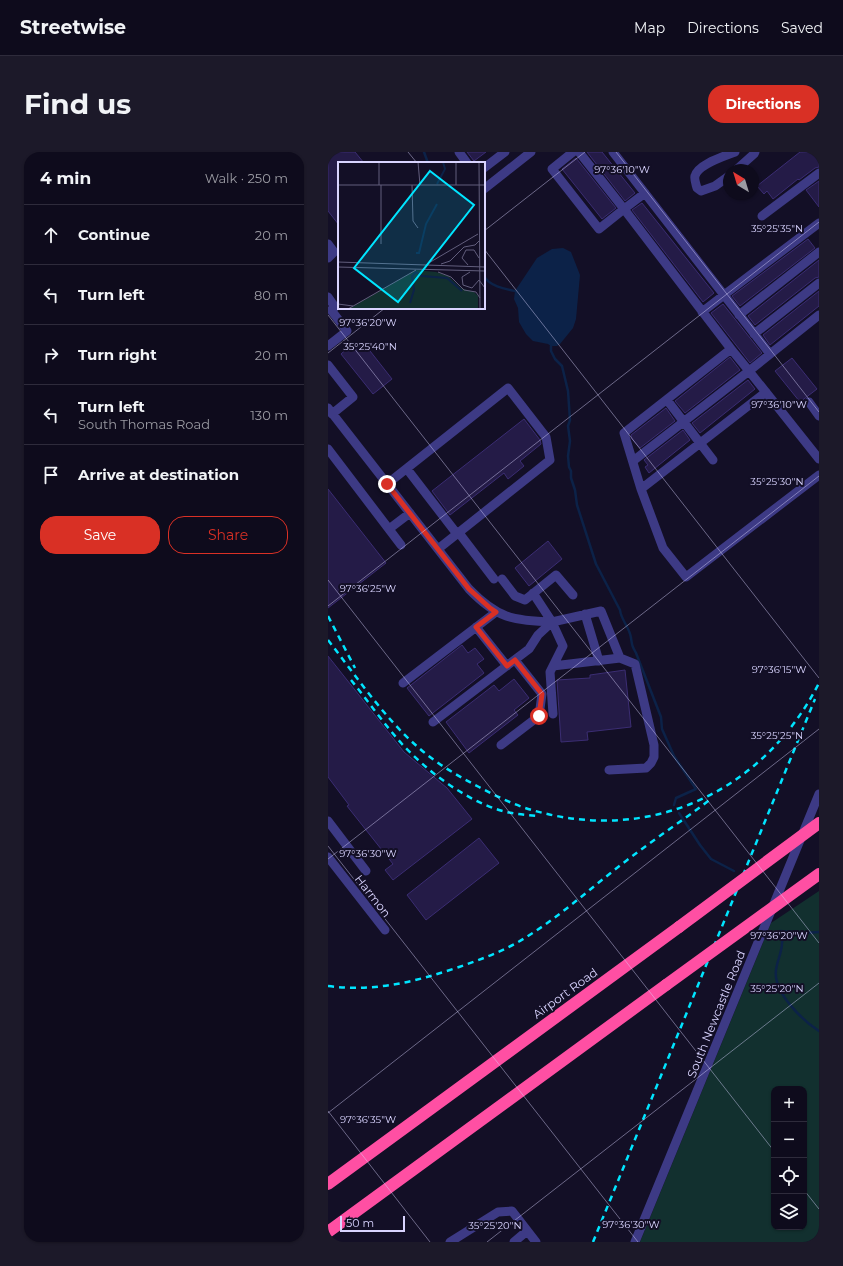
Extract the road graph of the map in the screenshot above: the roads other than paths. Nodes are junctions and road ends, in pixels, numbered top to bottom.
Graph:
1 (458, 152) edge
2 (505, 152) edge
3 (531, 152) edge
4 (573, 152) edge
5 (579, 152) edge
6 (613, 152) edge
7 (735, 152) edge
8 (755, 152) edge
9 (466, 162) edge
10 (743, 164) edge
11 (485, 167) edge
12 (819, 173) edge
13 (723, 180) edge
14 (485, 187) edge
15 (645, 193) junction
16 (624, 209) junction
17 (762, 216) dead end
18 (818, 226) edge
19 (328, 244) edge
20 (819, 252) edge
21 (328, 258) edge
22 (819, 283) edge
23 (724, 295) junction
24 (328, 297) edge
25 (333, 308) edge
26 (702, 312) junction
27 (739, 315) junction
28 (819, 315) edge
29 (754, 334) junction
30 (328, 346) edge
31 (731, 349) junction
32 (770, 354) junction
33 (328, 364) edge
34 (749, 371) junction
35 (766, 392) junction
36 (666, 400) junction
37 (809, 402) dead end
38 (330, 411) edge
39 (819, 416) edge
40 (683, 422) junction
41 (700, 443) junction
42 (328, 449) edge
43 (819, 459) edge
44 (713, 460) dead end
45 (633, 461) junction
46 (406, 469) junction
47 (819, 475) edge
48 (387, 484) junction
49 (641, 489) junction
50 (410, 513) junction
51 (389, 529) junction
52 (458, 534) junction
53 (401, 545) dead end
54 (438, 549) junction
55 (533, 593) junction
56 (573, 595) dead end
57 (496, 612) junction
58 (586, 614) junction
59 (552, 622) junction
60 (476, 627) junction
61 (620, 658) junction
62 (515, 660) junction
63 (599, 661) junction
64 (507, 666) junction
65 (553, 666) junction
66 (403, 683) dead end
67 (553, 714) dead end
68 (434, 722) dead end
69 (501, 745) dead end
70 (609, 770) dead end
71 (819, 794) edge
72 (328, 821) edge
73 (819, 823) edge
74 (336, 832) junction
75 (328, 838) edge
76 (328, 857) edge
77 (366, 871) dead end
78 (819, 874) edge
79 (385, 930) dead end
80 (328, 1184) edge
81 (528, 1231) junction
82 (328, 1232) edge
83 (450, 1242) edge
84 (514, 1242) edge
85 (536, 1242) edge
86 (635, 1242) edge

1 - 9 street
2 - 11 street
3 - 14 street
4 - 16 street
5 - 16 street
6 - 15 street
7 - 13 street
8 - 10 street
12 - 17 street
15 - 16 street
15 - 23 street
16 - 26 street
18 - 23 street
19 - 21 street
20 - 27 street
22 - 29 street
23 - 26 street
23 - 27 street
24 - 25 street
25 - 30 street
26 - 31 street
27 - 29 street
28 - 32 street
29 - 32 street
31 - 34 street
31 - 36 street
32 - 34 street
33 - 38 street
34 - 35 street
34 - 40 street
35 - 41 street
35 - 43 street
36 - 40 street
36 - 45 street
37 - 39 street
38 - 48 street
40 - 41 street
40 - 45 street
41 - 44 street
41 - 49 street
42 - 51 street
45 - 49 street
46 - 48 street
46 - 52 street
46 - 52 street
47 - 49 street
48 - 50 street
50 - 51 street
50 - 54 street
51 - 53 street
52 - 54 street
52 - 55 street
54 - 57 street
55 - 56 street
55 - 59 street
57 - 59 street
57 - 60 street
58 - 59 street
58 - 61 street
58 - 63 street
59 - 62 street
59 - 65 street
60 - 64 street
60 - 66 street
61 - 63 street
61 - 70 street
62 - 64 street
62 - 69 street
63 - 65 street
64 - 68 street
65 - 67 street
71 - 86 street, South Newcastle Road
72 - 74 street
73 - 80 highway, Airport Road, bridge
74 - 75 street
74 - 77 street
76 - 79 street, Harmon
78 - 82 highway, bridge
81 - 83 street
81 - 84 street
81 - 85 street

